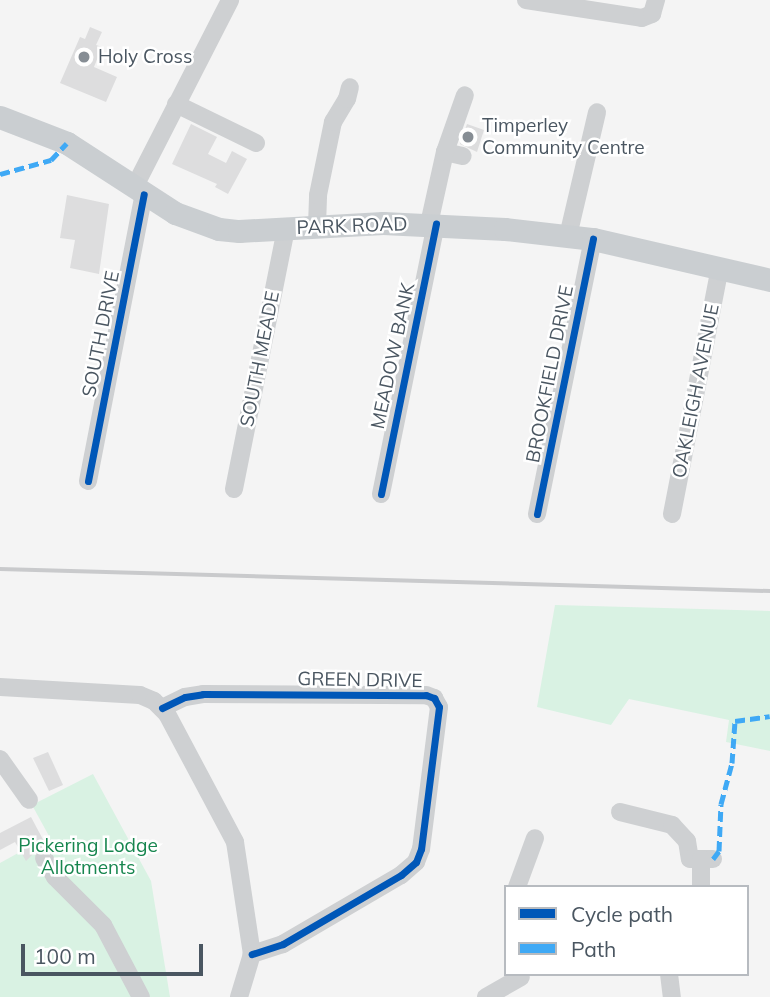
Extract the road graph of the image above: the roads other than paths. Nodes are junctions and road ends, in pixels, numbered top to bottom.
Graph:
1 (229, 0) edge
2 (526, 0) edge
3 (653, 8) edge
4 (354, 91) dead end
5 (465, 95) dead end
6 (176, 104) junction
7 (597, 112) dead end
8 (2, 124) edge
9 (256, 143) dead end
10 (445, 152) junction
11 (463, 156) dead end
12 (139, 191) junction
13 (433, 224) junction
14 (317, 226) junction
15 (286, 228) junction
16 (568, 236) junction
17 (593, 239) junction
18 (720, 268) junction
19 (770, 279) edge
20 (88, 481) dead end
21 (234, 489) dead end
22 (381, 494) dead end
23 (537, 514) dead end
24 (672, 514) dead end
25 (0, 687) edge
26 (162, 708) junction
27 (0, 759) edge
28 (29, 800) dead end
29 (620, 812) dead end
30 (535, 838) dead end
31 (44, 858) dead end
32 (518, 885) edge
33 (701, 885) edge
34 (253, 954) junction
35 (669, 976) edge
36 (524, 978) edge
37 (141, 997) edge
38 (239, 997) edge
39 (486, 997) edge
40 (672, 997) edge

1 - 6 street, SOUTH DRIVE
2 - 3 street
4 - 14 street
5 - 10 street, MEADOW BANK
6 - 9 street
6 - 12 street, SOUTH DRIVE
7 - 16 street
8 - 12 main road, PARK ROAD
10 - 11 street
10 - 13 street, MEADOW BANK
12 - 15 main road, PARK ROAD
12 - 20 street, SOUTH DRIVE
13 - 14 main road, PARK ROAD
13 - 16 main road, PARK ROAD
13 - 22 street, MEADOW BANK
14 - 15 main road, PARK ROAD
15 - 21 street, SOUTH MEADE
16 - 17 main road, PARK ROAD
17 - 18 main road, PARK ROAD
17 - 23 street, BROOKFIELD DRIVE
18 - 19 main road, PARK ROAD
18 - 24 street, OAKLEIGH AVENUE
25 - 26 street
26 - 34 street
26 - 34 street, GREEN DRIVE
27 - 28 street
29 - 33 street
30 - 32 street
31 - 37 street
34 - 38 street
35 - 40 street
36 - 39 street

